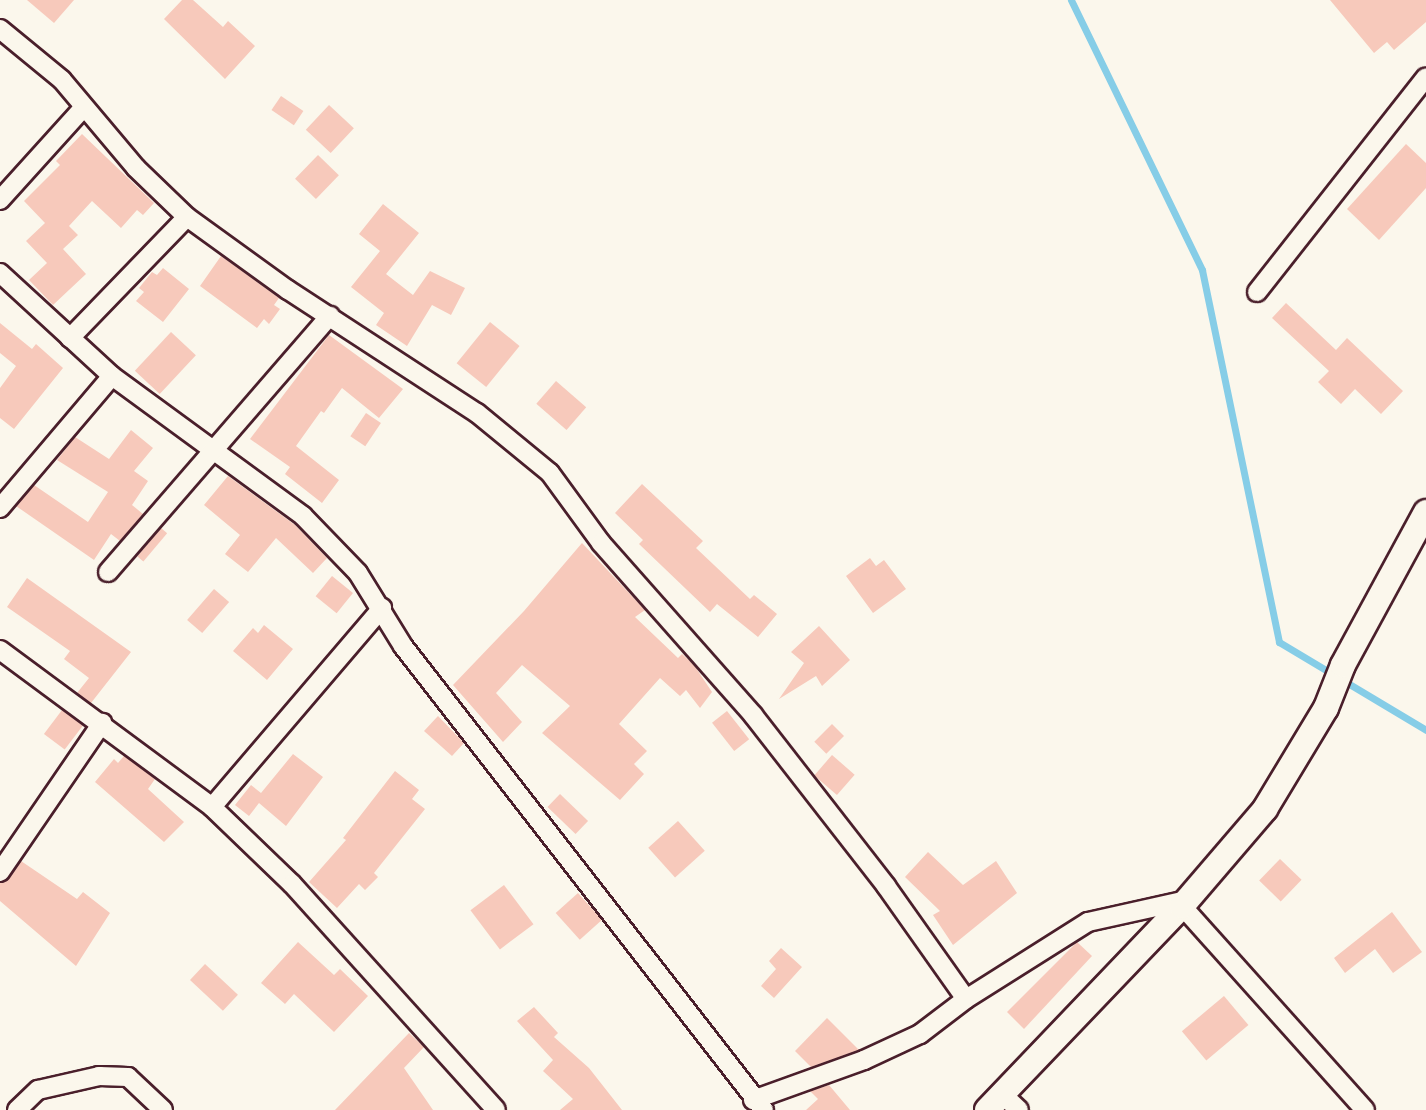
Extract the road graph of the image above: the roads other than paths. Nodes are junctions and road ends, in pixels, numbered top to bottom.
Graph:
1 (0, 29) edge
2 (1426, 77) edge
3 (84, 107) junction
4 (0, 200) edge
5 (187, 217) junction
6 (0, 273) edge
7 (1257, 292) dead end
8 (330, 316) junction
9 (70, 338) junction
10 (112, 376) junction
11 (216, 449) junction
12 (0, 508) edge
13 (1426, 512) edge
14 (108, 572) dead end
15 (382, 608) junction
16 (0, 650) edge
17 (102, 723) junction
18 (212, 807) junction
19 (0, 872) edge
20 (1185, 903) junction
21 (966, 999) junction
22 (758, 1105) edge
23 (1003, 1105) edge
24 (17, 1110) edge
25 (163, 1110) edge
26 (496, 1110) edge
27 (1365, 1110) edge

1 - 3 street
2 - 7 street
3 - 4 street
3 - 5 street
5 - 8 street
5 - 9 street
6 - 9 street
8 - 11 street
8 - 21 street
9 - 10 street
10 - 11 street
10 - 12 street
11 - 14 street
11 - 15 street
13 - 20 street
15 - 18 street
15 - 22 street
16 - 17 street
17 - 18 street
17 - 19 street
18 - 26 street
20 - 21 street
20 - 23 street
20 - 27 street
21 - 22 street
24 - 25 street

